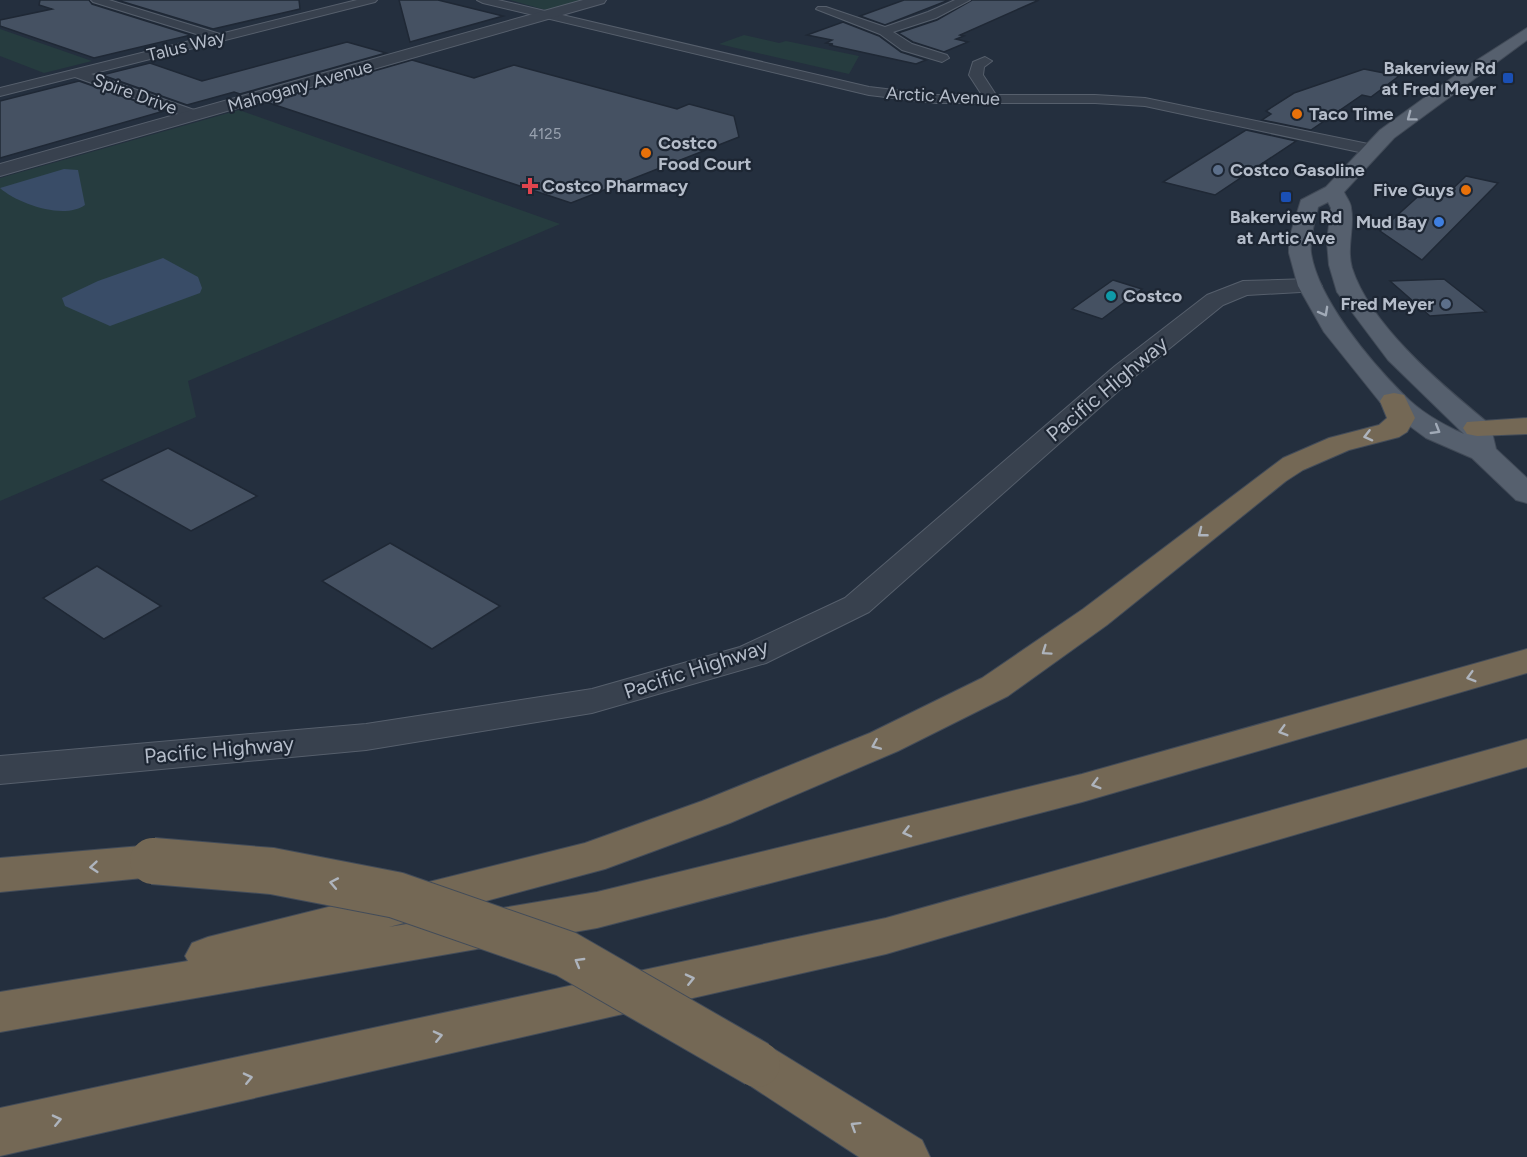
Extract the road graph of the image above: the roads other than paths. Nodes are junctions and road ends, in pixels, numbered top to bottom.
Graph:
1 (97, 0) edge
2 (371, 0) edge
3 (483, 0) edge
4 (599, 0) edge
5 (964, 0) edge
6 (822, 9) dead end
7 (547, 16) junction
8 (884, 32) junction
9 (1527, 33) edge
10 (220, 38) junction
11 (1522, 54) edge
12 (942, 58) dead end
13 (984, 61) dead end
14 (76, 73) junction
15 (1488, 81) dead end
16 (981, 82) junction
17 (0, 92) edge
18 (936, 99) junction
19 (993, 100) junction
20 (195, 115) junction
21 (1404, 143) dead end
22 (1373, 150) junction
23 (0, 170) edge
24 (1334, 191) junction
25 (1310, 286) junction
26 (1394, 401) junction
27 (1527, 426) edge
28 (1479, 440) junction
29 (1527, 494) edge
30 (1527, 661) edge
31 (1527, 753) edge
32 (0, 770) edge
33 (0, 876) edge
34 (0, 1006) edge
35 (0, 1012) edge
36 (0, 1132) edge
37 (904, 1157) edge

1 - 10 street
2 - 10 street, Talus Way
3 - 7 street, Arctic Avenue
4 - 7 street, Mahogany Avenue
5 - 8 street
6 - 8 street
7 - 18 street, Arctic Avenue
7 - 20 street, Mahogany Avenue
8 - 12 street
9 - 11 main road
9 -> 22 main road
10 - 14 street, Talus Way
11 - 15 main road
13 - 16 street
14 - 17 street, Talus Way
14 - 20 street, Spire Drive
16 - 18 street
16 - 19 street
18 - 19 street, Arctic Avenue
19 - 22 street, Arctic Avenue
20 - 23 street, Mahogany Avenue
21 - 22 main road
22 - 24 main road
24 - 25 main road
24 - 28 main road
25 -> 26 main road
25 - 32 street, Pacific Highway
26 -> 28 main road
26 -> 34 highway
27 - 28 highway
28 - 29 main road
30 -> 35 highway
36 -> 31 highway
37 -> 33 highway, bridge

